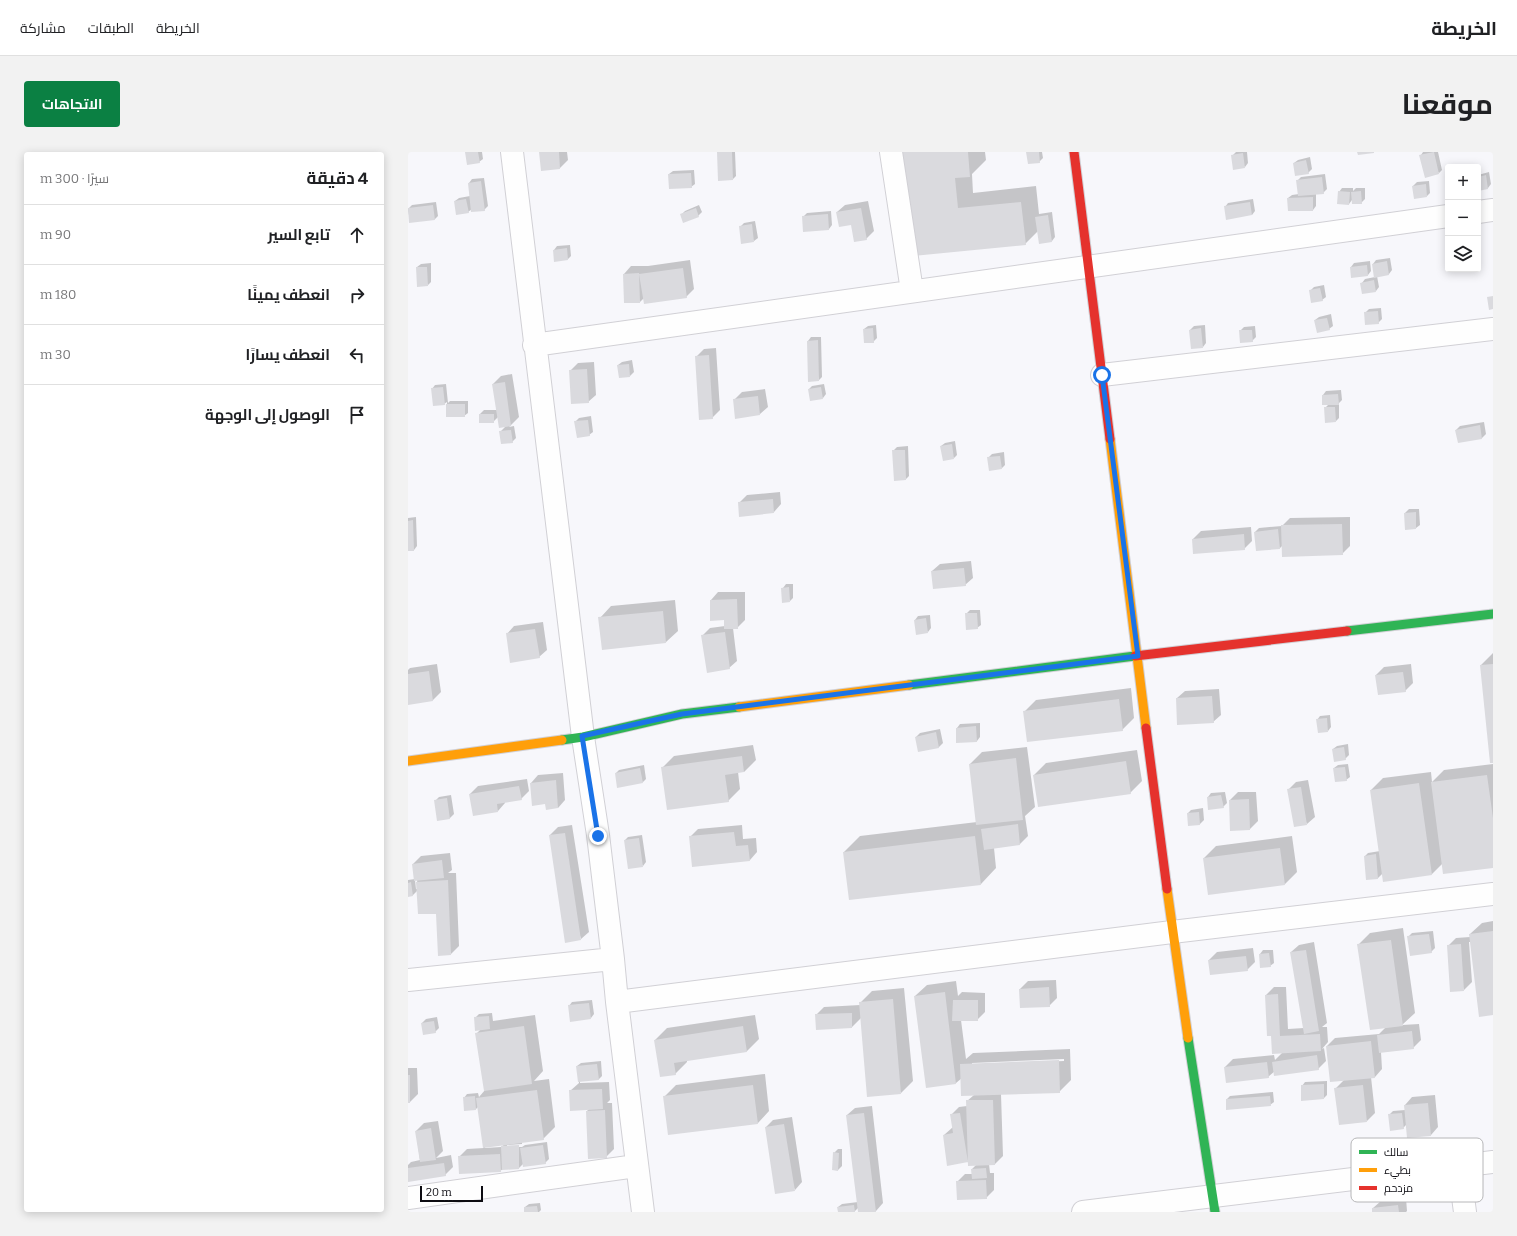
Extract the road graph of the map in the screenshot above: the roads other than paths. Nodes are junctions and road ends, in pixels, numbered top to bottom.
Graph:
1 (512, 152) edge
2 (891, 152) edge
3 (1074, 152) edge
4 (1493, 210) edge
5 (1481, 212) edge
6 (1445, 216) edge
7 (1088, 266) junction
8 (912, 291) junction
9 (1493, 329) edge
10 (534, 344) junction
11 (1102, 375) junction
12 (1493, 614) edge
13 (1138, 656) junction
14 (582, 736) junction
15 (408, 761) edge
16 (1493, 894) edge
17 (1172, 932) junction
18 (613, 959) junction
19 (408, 980) edge
20 (617, 1002) junction
21 (1493, 1162) edge
22 (1483, 1163) edge
23 (636, 1166) junction
24 (1351, 1183) edge
25 (408, 1198) edge
26 (1464, 1202) edge
27 (1213, 1204) edge
28 (643, 1212) edge
29 (1083, 1212) edge
30 (1465, 1212) edge

1 - 10 street
2 - 8 street
3 - 7 street
4 - 5 street
6 - 7 street
7 - 8 street
7 - 11 street
8 - 10 street
9 - 11 street
10 - 14 street
11 - 13 street
12 - 13 street
13 - 14 street
13 - 17 street
14 - 15 street
14 - 18 street
16 - 17 street
17 - 20 street
17 - 27 street
18 - 19 street
18 - 20 street
20 - 23 street
21 - 22 street
23 - 25 street
23 - 28 street
24 - 27 street
26 - 30 street
27 - 29 street

